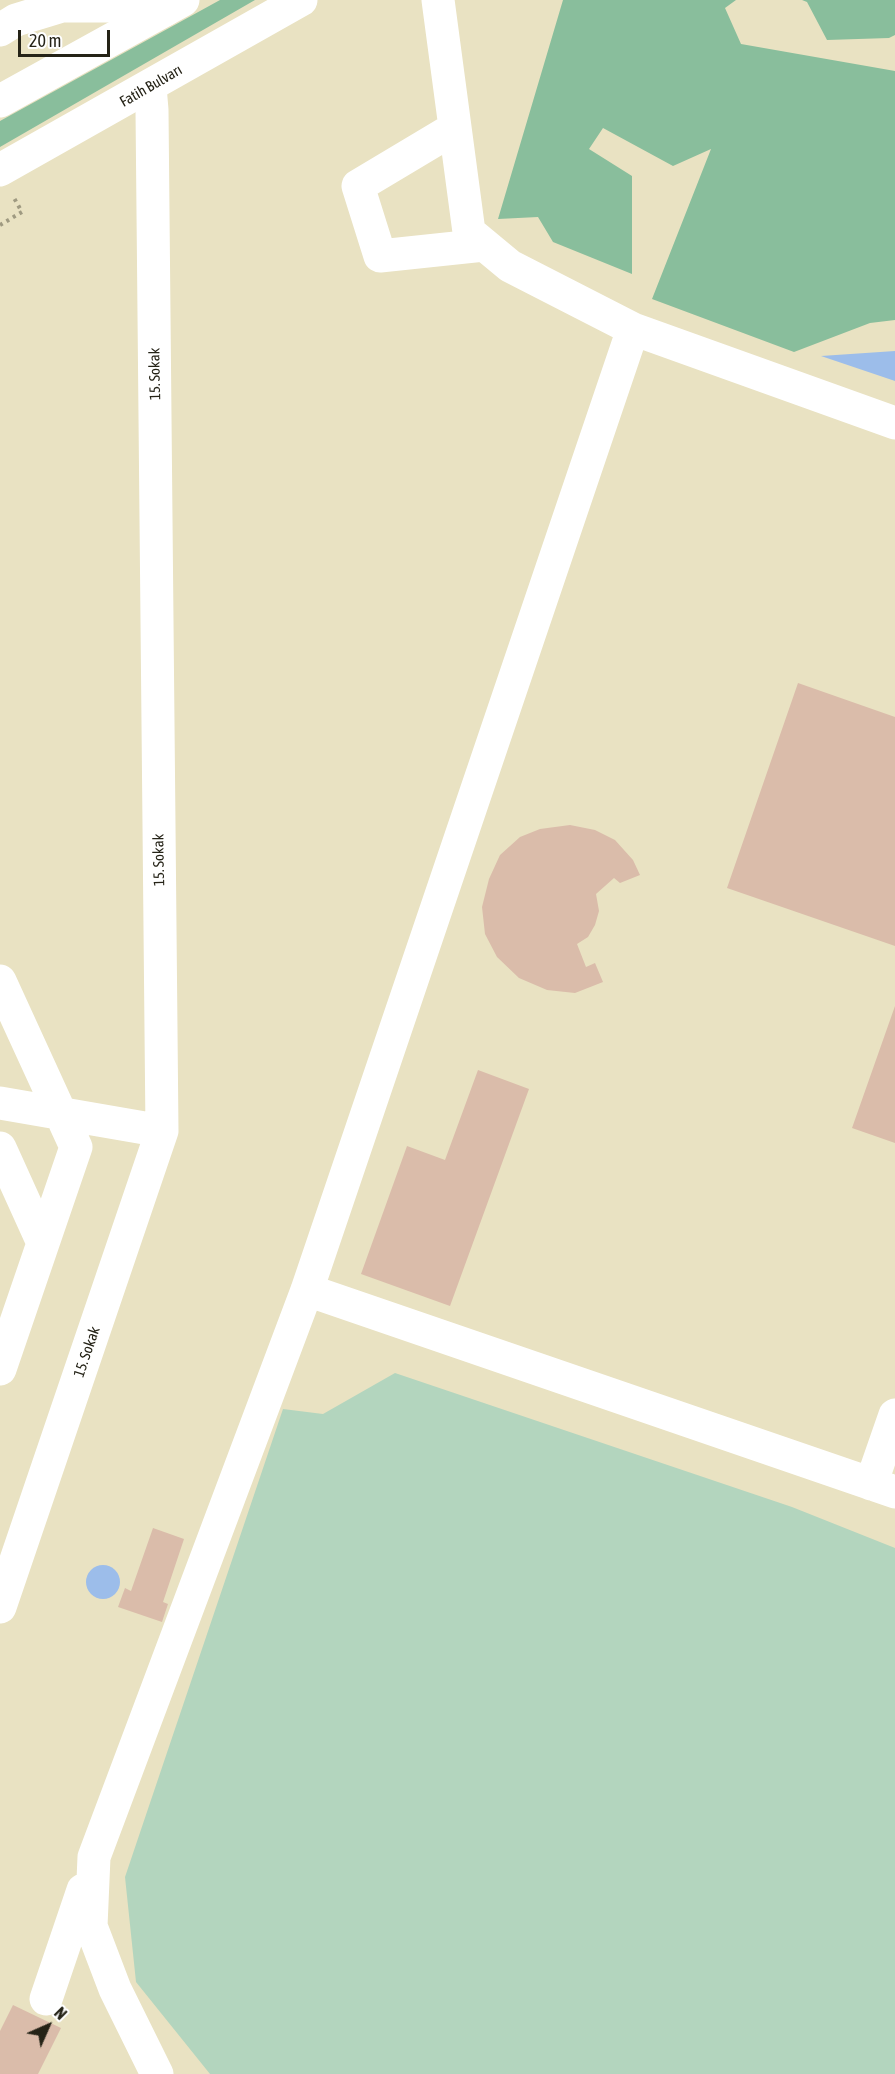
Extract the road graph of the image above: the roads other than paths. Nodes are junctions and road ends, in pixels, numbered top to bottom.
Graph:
1 (301, 0) edge
2 (438, 0) edge
3 (174, 5) edge
4 (0, 30) edge
5 (150, 87) junction
6 (0, 101) edge
7 (455, 128) junction
8 (5, 181) edge
9 (484, 245) junction
10 (633, 329) junction
11 (895, 423) edge
12 (0, 981) edge
13 (0, 1103) edge
14 (60, 1112) junction
15 (162, 1131) junction
16 (0, 1148) edge
17 (43, 1243) junction
18 (307, 1290) junction
19 (0, 1369) edge
20 (895, 1415) edge
21 (883, 1488) edge
22 (0, 1607) edge
23 (94, 1857) junction
24 (46, 2000) dead end
25 (157, 2074) edge

1 - 5 street, Fatih Bulvarı
2 - 7 street
3 - 4 street
3 - 6 street
5 - 8 street, Fatih Bulvarı
5 - 15 street, 15. Sokak
7 - 9 street
7 - 9 street
9 - 10 street
10 - 11 street
10 - 18 street
12 - 14 street
13 - 14 street
14 - 15 street
14 - 17 street
15 - 22 street, 15. Sokak
16 - 17 street
17 - 19 street
18 - 21 street
18 - 23 street
20 - 21 street
23 - 24 street
23 - 25 street

